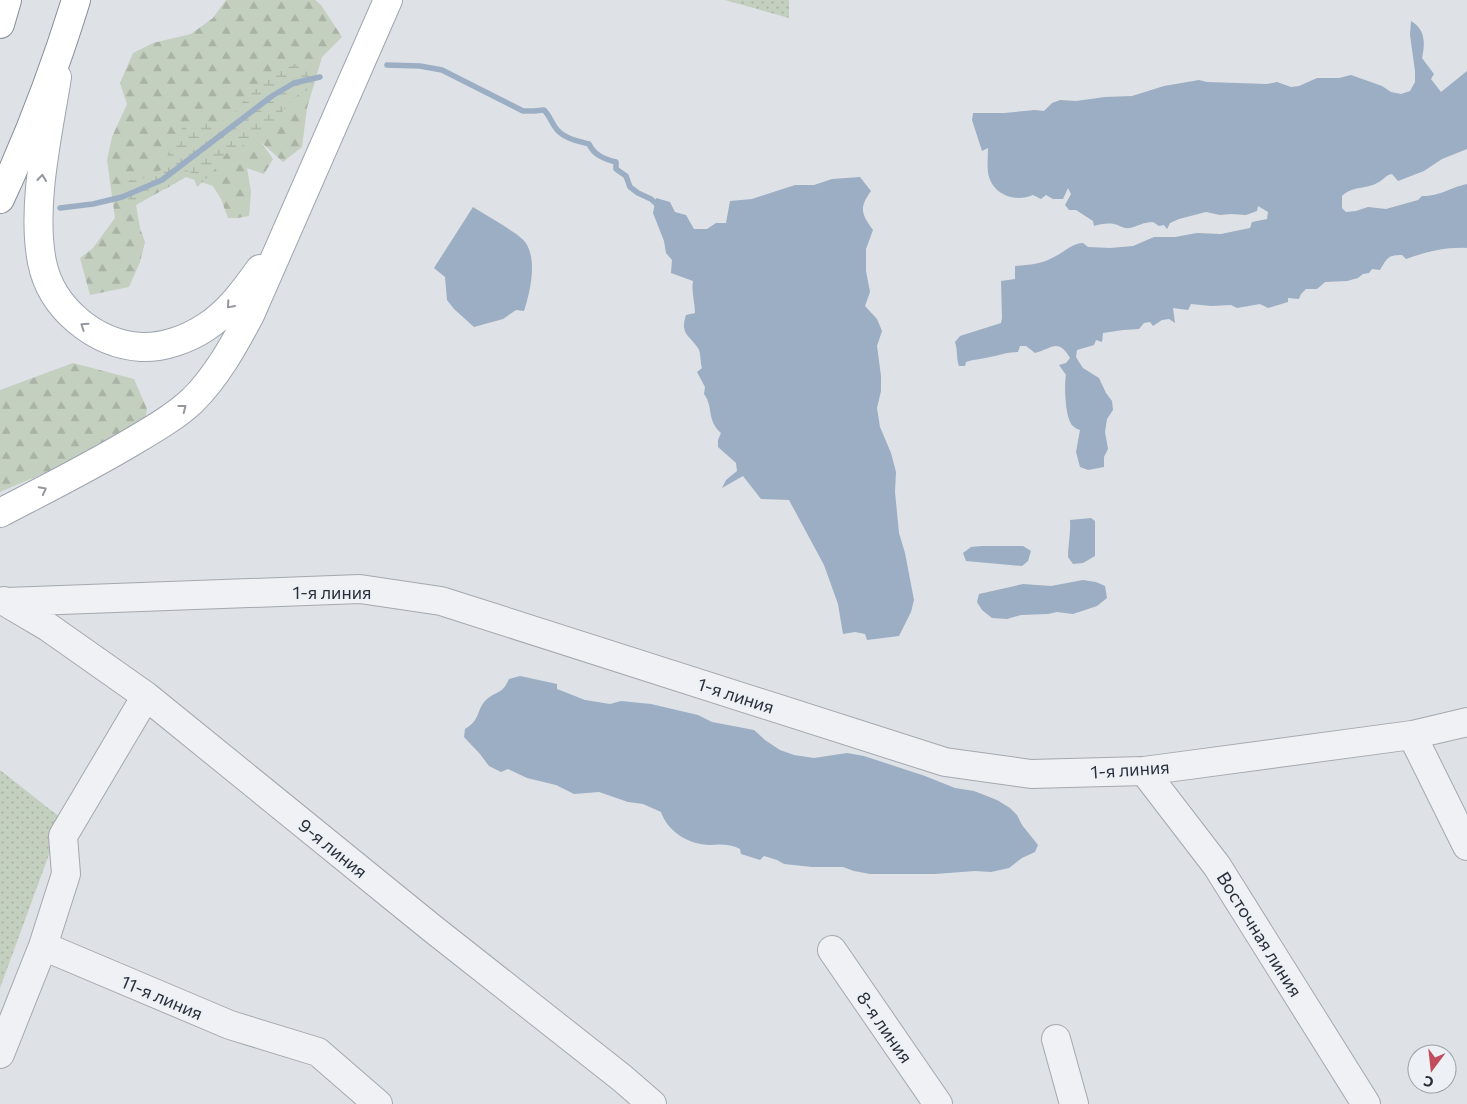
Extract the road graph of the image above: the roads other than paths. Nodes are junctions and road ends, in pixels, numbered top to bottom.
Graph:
1 (7, 0) edge
2 (76, 0) edge
3 (388, 0) edge
4 (0, 24) edge
5 (61, 49) junction
6 (0, 199) edge
7 (290, 224) junction
8 (0, 513) edge
9 (3, 601) edge
10 (146, 696) junction
11 (1467, 722) edge
12 (1412, 735) junction
13 (1144, 771) junction
14 (1467, 846) edge
15 (43, 946) junction
16 (832, 950) dead end
17 (1056, 1039) dead end
18 (0, 1054) edge
19 (378, 1104) edge
20 (652, 1104) edge
21 (938, 1104) edge
22 (1074, 1104) edge
23 (1366, 1104) edge

1 - 4 main road
2 - 5 main road
3 - 7 main road
5 - 6 main road
7 -> 5 main road
8 -> 7 main road
9 - 10 street, 9-я линия
9 - 13 street, 1-я линия
10 - 15 street
10 - 20 street, 9-я линия
11 - 12 street, 1-я линия
12 - 13 street, 1-я линия
12 - 14 street
13 - 23 street, Восточная линия
15 - 18 street
15 - 19 street, 11-я линия
16 - 21 street, 8-я линия
17 - 22 street

